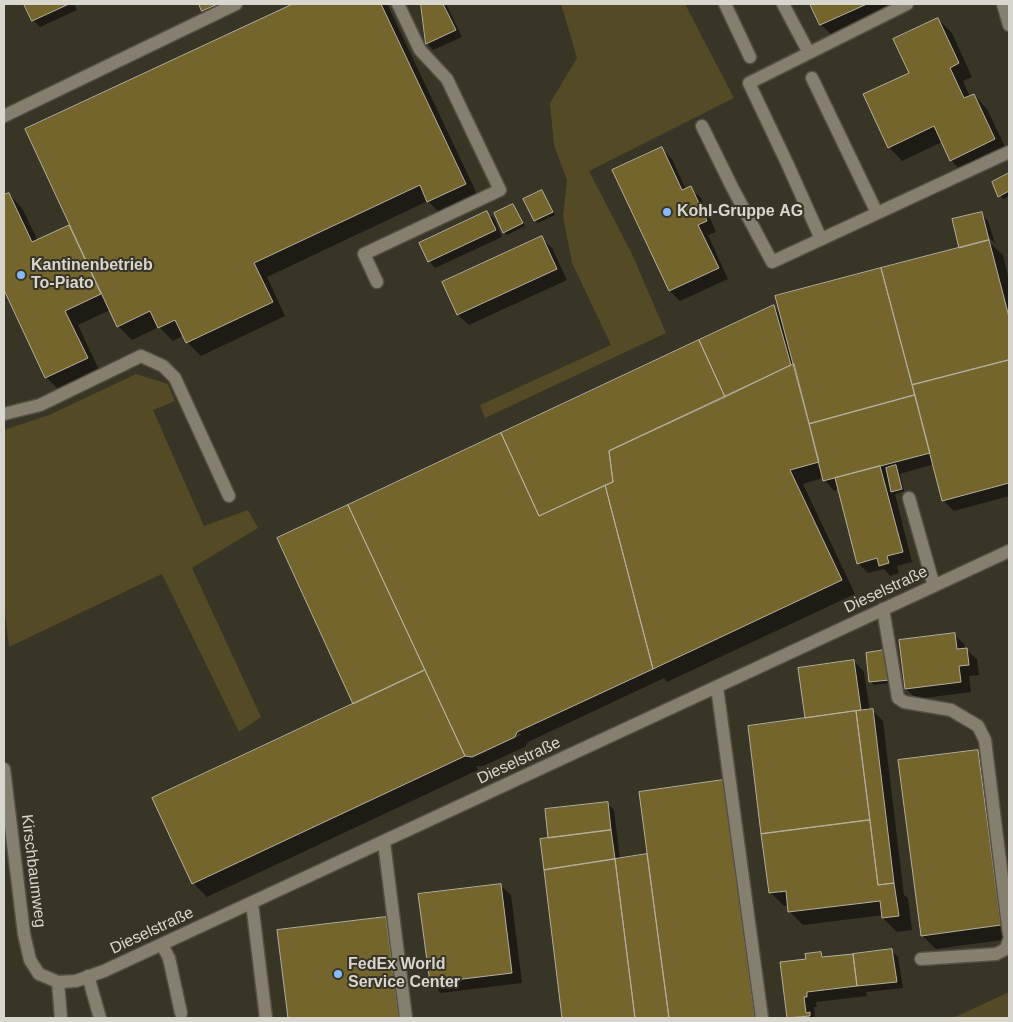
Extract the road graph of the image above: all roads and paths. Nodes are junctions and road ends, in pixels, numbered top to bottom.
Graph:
1 (236, 4) edge
2 (398, 4) edge
3 (725, 4) edge
4 (783, 4) edge
5 (907, 4) edge
6 (1003, 4) edge
7 (1009, 25) edge
8 (809, 52) junction
9 (750, 57) dead end
10 (812, 78) dead end
11 (4, 116) edge
12 (702, 126) dead end
13 (1009, 152) edge
14 (877, 213) junction
15 (821, 240) junction
16 (377, 282) dead end
17 (4, 414) edge
18 (229, 496) dead end
19 (910, 498) dead end
20 (1009, 551) edge
21 (934, 586) junction
22 (883, 609) junction
23 (717, 687) junction
24 (4, 769) edge
25 (384, 842) junction
26 (252, 903) junction
27 (1009, 934) edge
28 (1009, 940) edge
29 (162, 945) junction
30 (921, 959) dead end
31 (88, 976) junction
32 (58, 982) junction
33 (181, 1013) dead end
34 (61, 1018) edge
35 (100, 1018) edge
36 (266, 1018) edge
37 (406, 1018) edge
38 (762, 1018) edge

1 - 11 street
2 - 16 street
3 - 9 street
4 - 8 street
5 - 8 street
6 - 7 street
8 - 15 street
10 - 14 street
12 - 15 street
13 - 14 street
14 - 15 street
17 - 18 street
19 - 21 street
20 - 21 street, Dieselstraße
21 - 22 street, Dieselstraße
22 - 23 street, Dieselstraße
22 - 27 street
23 - 25 street, Dieselstraße
23 - 38 street
24 - 32 street, Kirschbaumweg
25 - 26 street, Dieselstraße
25 - 37 street
26 - 29 street, Dieselstraße
26 - 36 street
28 - 30 street
29 - 31 street, Dieselstraße
29 - 33 street
31 - 32 street, Dieselstraße
31 - 35 street
32 - 34 street

